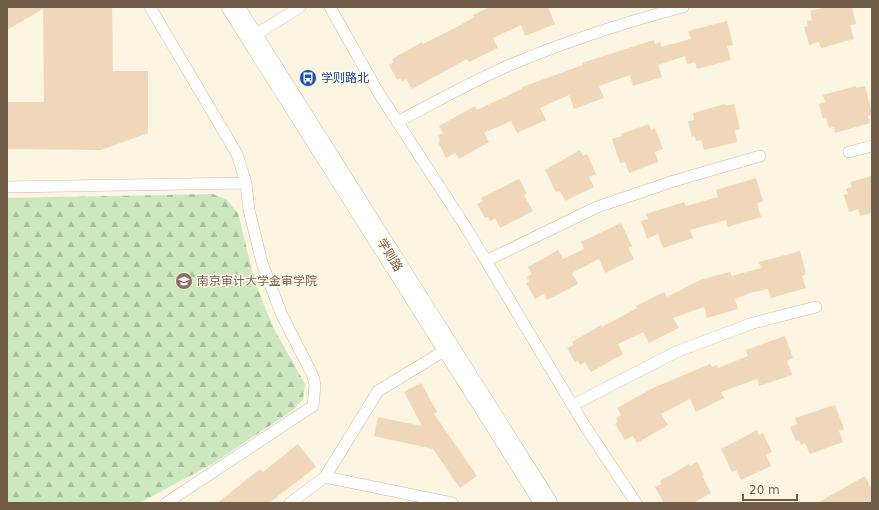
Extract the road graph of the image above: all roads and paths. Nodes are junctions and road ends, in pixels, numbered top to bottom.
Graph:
1 (150, 7) edge
2 (300, 7) edge
3 (330, 7) edge
4 (684, 7) edge
5 (236, 8) edge
6 (252, 37) junction
7 (397, 122) junction
8 (872, 146) edge
9 (848, 152) dead end
10 (760, 156) dead end
11 (246, 183) junction
12 (7, 187) edge
13 (486, 261) junction
14 (816, 307) dead end
15 (448, 348) junction
16 (573, 405) junction
17 (325, 477) junction
18 (166, 503) edge
19 (290, 503) edge
20 (452, 503) edge
21 (546, 503) edge
22 (636, 503) edge

1 - 11 lane
2 - 6 lane
3 - 7 lane
4 - 7 lane
5 - 6 street, 学则路
6 - 15 street, 学则路
7 - 13 lane
8 - 9 lane
10 - 13 lane
11 - 12 lane
11 - 18 lane
13 - 16 lane
14 - 16 lane
15 - 17 lane
15 - 21 street, 学则路
16 - 22 lane
17 - 19 lane
17 - 20 lane

